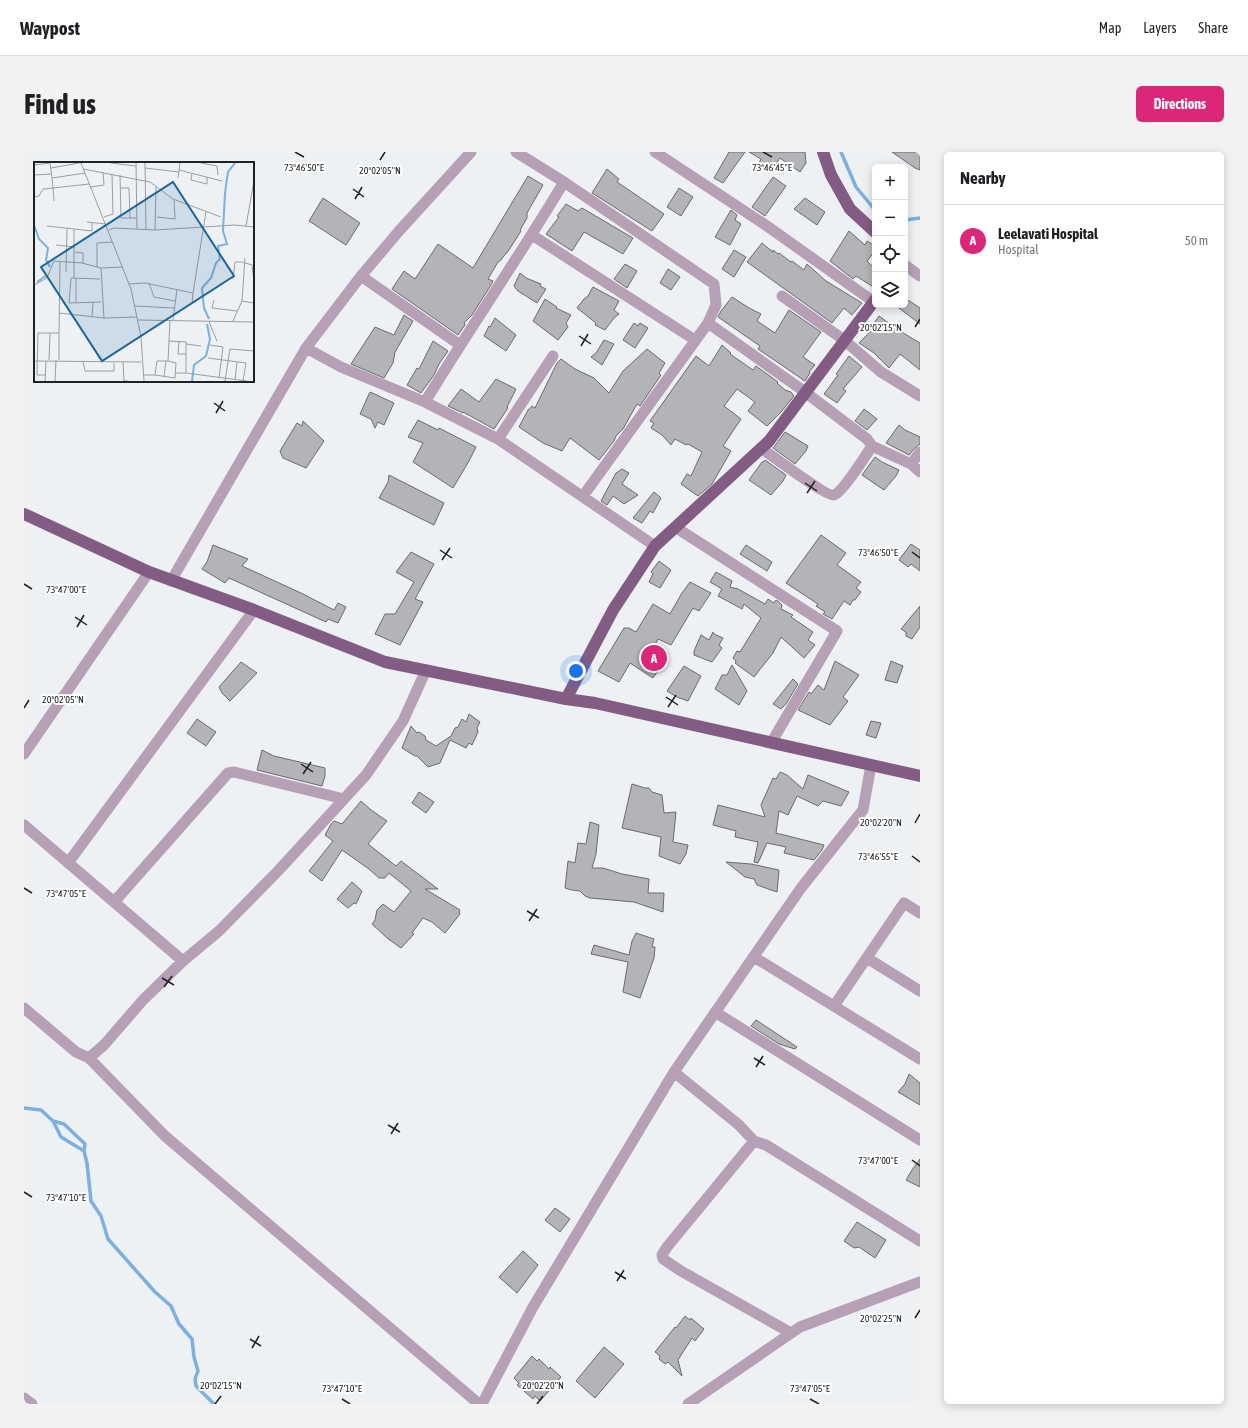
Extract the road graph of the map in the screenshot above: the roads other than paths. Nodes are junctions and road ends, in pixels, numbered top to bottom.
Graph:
1 (471, 152) edge
2 (516, 152) edge
3 (655, 152) edge
4 (823, 152) edge
5 (564, 182) junction
6 (872, 229) edge
7 (532, 235) junction
8 (908, 267) edge
9 (361, 276) junction
10 (920, 276) edge
11 (782, 296) dead end
12 (872, 301) edge
13 (872, 305) edge
14 (708, 323) junction
15 (695, 340) junction
16 (844, 340) junction
17 (460, 345) junction
18 (306, 348) junction
19 (553, 356) dead end
20 (805, 392) junction
21 (920, 396) edge
22 (425, 402) junction
23 (498, 439) junction
24 (872, 446) junction
25 (761, 448) junction
26 (920, 452) edge
27 (911, 464) junction
28 (920, 472) edge
29 (583, 496) junction
30 (24, 514) edge
31 (675, 527) junction
32 (655, 546) junction
33 (149, 572) junction
34 (171, 581) junction
35 (254, 610) junction
36 (426, 670) junction
37 (566, 699) junction
38 (771, 743) junction
39 (24, 754) edge
40 (871, 765) junction
41 (920, 776) edge
42 (344, 799) junction
43 (24, 825) edge
44 (68, 862) junction
45 (114, 902) junction
46 (920, 913) edge
47 (754, 957) junction
48 (867, 958) junction
49 (183, 960) junction
50 (920, 991) edge
51 (834, 1006) junction
52 (24, 1008) edge
53 (715, 1012) junction
54 (89, 1058) junction
55 (920, 1059) edge
56 (674, 1072) junction
57 (920, 1140) edge
58 (754, 1141) junction
59 (920, 1242) edge
60 (920, 1282) edge
61 (791, 1333) junction
62 (24, 1398) edge
63 (32, 1404) edge
64 (481, 1404) edge
65 (688, 1404) edge

1 - 9 street
2 - 5 street
3 - 12 street
4 - 6 main road
5 - 7 street
5 - 14 street
7 - 15 street
7 - 17 street
8 - 10 street
9 - 17 street
9 - 18 street
11 - 16 street
13 - 16 main road
14 - 15 street
14 - 20 street
15 - 29 street
16 - 20 main road
16 - 21 street
17 - 22 street
18 - 22 street
18 - 34 street
19 - 23 street
20 - 24 street
20 - 25 main road
22 - 23 street
23 - 29 street
24 - 25 street
24 - 27 street
25 - 31 main road
26 - 27 street
27 - 28 street
29 - 32 street
30 - 33 main road
31 - 32 main road
31 - 38 street
32 - 37 main road
33 - 34 main road
33 - 39 street
34 - 35 main road
35 - 36 main road
35 - 44 street
36 - 37 main road
36 - 42 street
37 - 38 main road
38 - 40 main road
40 - 41 main road
40 - 47 street
42 - 45 street
42 - 49 street
43 - 44 street
44 - 45 street
45 - 49 street
46 - 48 street
47 - 51 street
47 - 53 street
48 - 50 street
48 - 51 street
49 - 54 street
51 - 55 street
52 - 54 street
53 - 56 street
53 - 57 street
54 - 64 street
56 - 58 street
56 - 64 street
58 - 59 street
58 - 61 street
60 - 61 street
61 - 65 street
62 - 63 street

